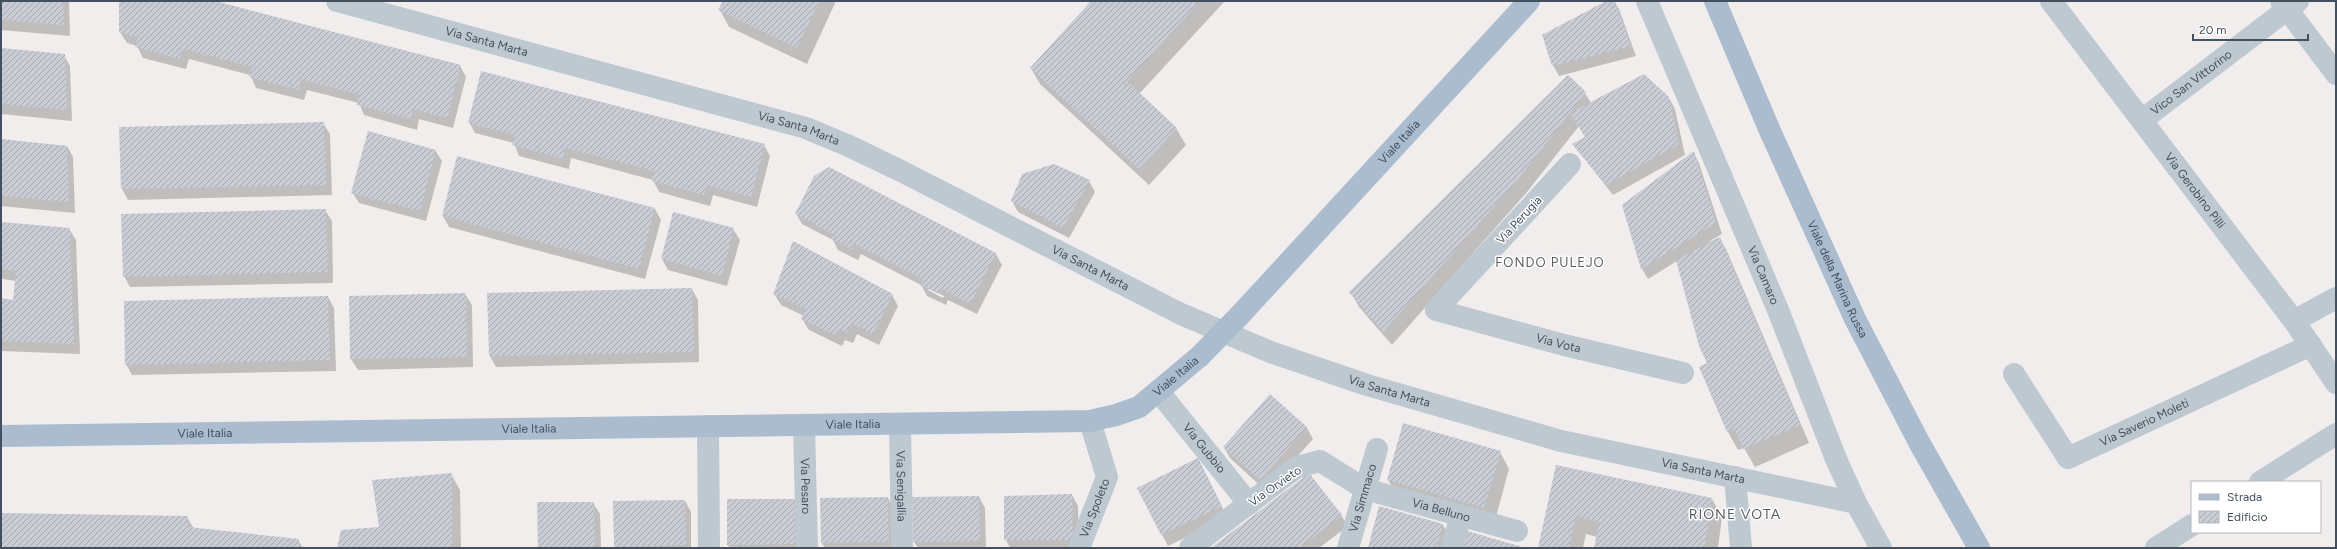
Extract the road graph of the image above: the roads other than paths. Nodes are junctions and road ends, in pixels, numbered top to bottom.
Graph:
1 (337, 1) edge
2 (1529, 1) edge
3 (1647, 1) edge
4 (1715, 1) edge
5 (2051, 1) edge
6 (2289, 4) edge
7 (2336, 74) edge
8 (2142, 120) junction
9 (1570, 164) dead end
10 (2336, 298) edge
11 (1436, 310) joint
12 (2294, 321) junction
13 (2311, 345) junction
14 (1683, 373) dead end
15 (2014, 374) dead end
16 (2336, 383) edge
17 (1159, 392) junction
18 (1090, 421) junction
19 (900, 424) junction
20 (804, 425) junction
21 (708, 426) junction
22 (2336, 434) edge
23 (1, 436) edge
24 (1377, 449) dead end
25 (1735, 477) junction
26 (2262, 481) edge
27 (1365, 489) junction
28 (1856, 502) junction
29 (1249, 504) junction
30 (1461, 515) junction
31 (2191, 526) edge
32 (1517, 530) dead end
33 (709, 548) edge
34 (807, 548) edge
35 (902, 548) edge
36 (1079, 548) edge
37 (1190, 548) edge
38 (1348, 548) edge
39 (1452, 548) edge
40 (1741, 548) edge
41 (1881, 548) edge
42 (1979, 548) edge
43 (2156, 548) edge

1 - 25 street, Via Santa Marta
2 - 17 main road, Viale Italia, bridge
3 - 28 street, Via Camaro
4 - 42 main road, Viale della Marina Russa
5 - 8 street, Via Gerobino Pilli
6 - 7 street
6 - 8 street, Vico San Vittorino
8 - 12 street, Via Gerobino Pilli
9 - 11 street, Via Perugia
10 - 12 street
11 - 14 street, Via Vota
12 - 13 street, Via Gerobino Pilli
13 - 15 street, Via Saverio Moleti
13 - 16 street, Via Gerobino Pilli
17 - 18 main road, Viale Italia
17 - 29 street, Via Gubbio
18 - 19 main road, Viale Italia
18 - 36 street, Via Spoleto
19 - 20 main road, Viale Italia
19 - 35 street, Via Senigallia
20 - 21 main road, Viale Italia
20 - 34 street, Via Pesaro
21 - 23 main road, Viale Italia
21 - 33 street
22 - 26 street
24 - 27 street, Via Simmaco
25 - 28 street, Via Santa Marta
25 - 40 street
27 - 29 street, Via Orvieto
27 - 30 street, Via Belluno
27 - 38 street, Via Simmaco
28 - 41 street, Via Camaro
29 - 37 street, Via Orvieto
30 - 32 street, Via Belluno
30 - 39 street
31 - 43 street

